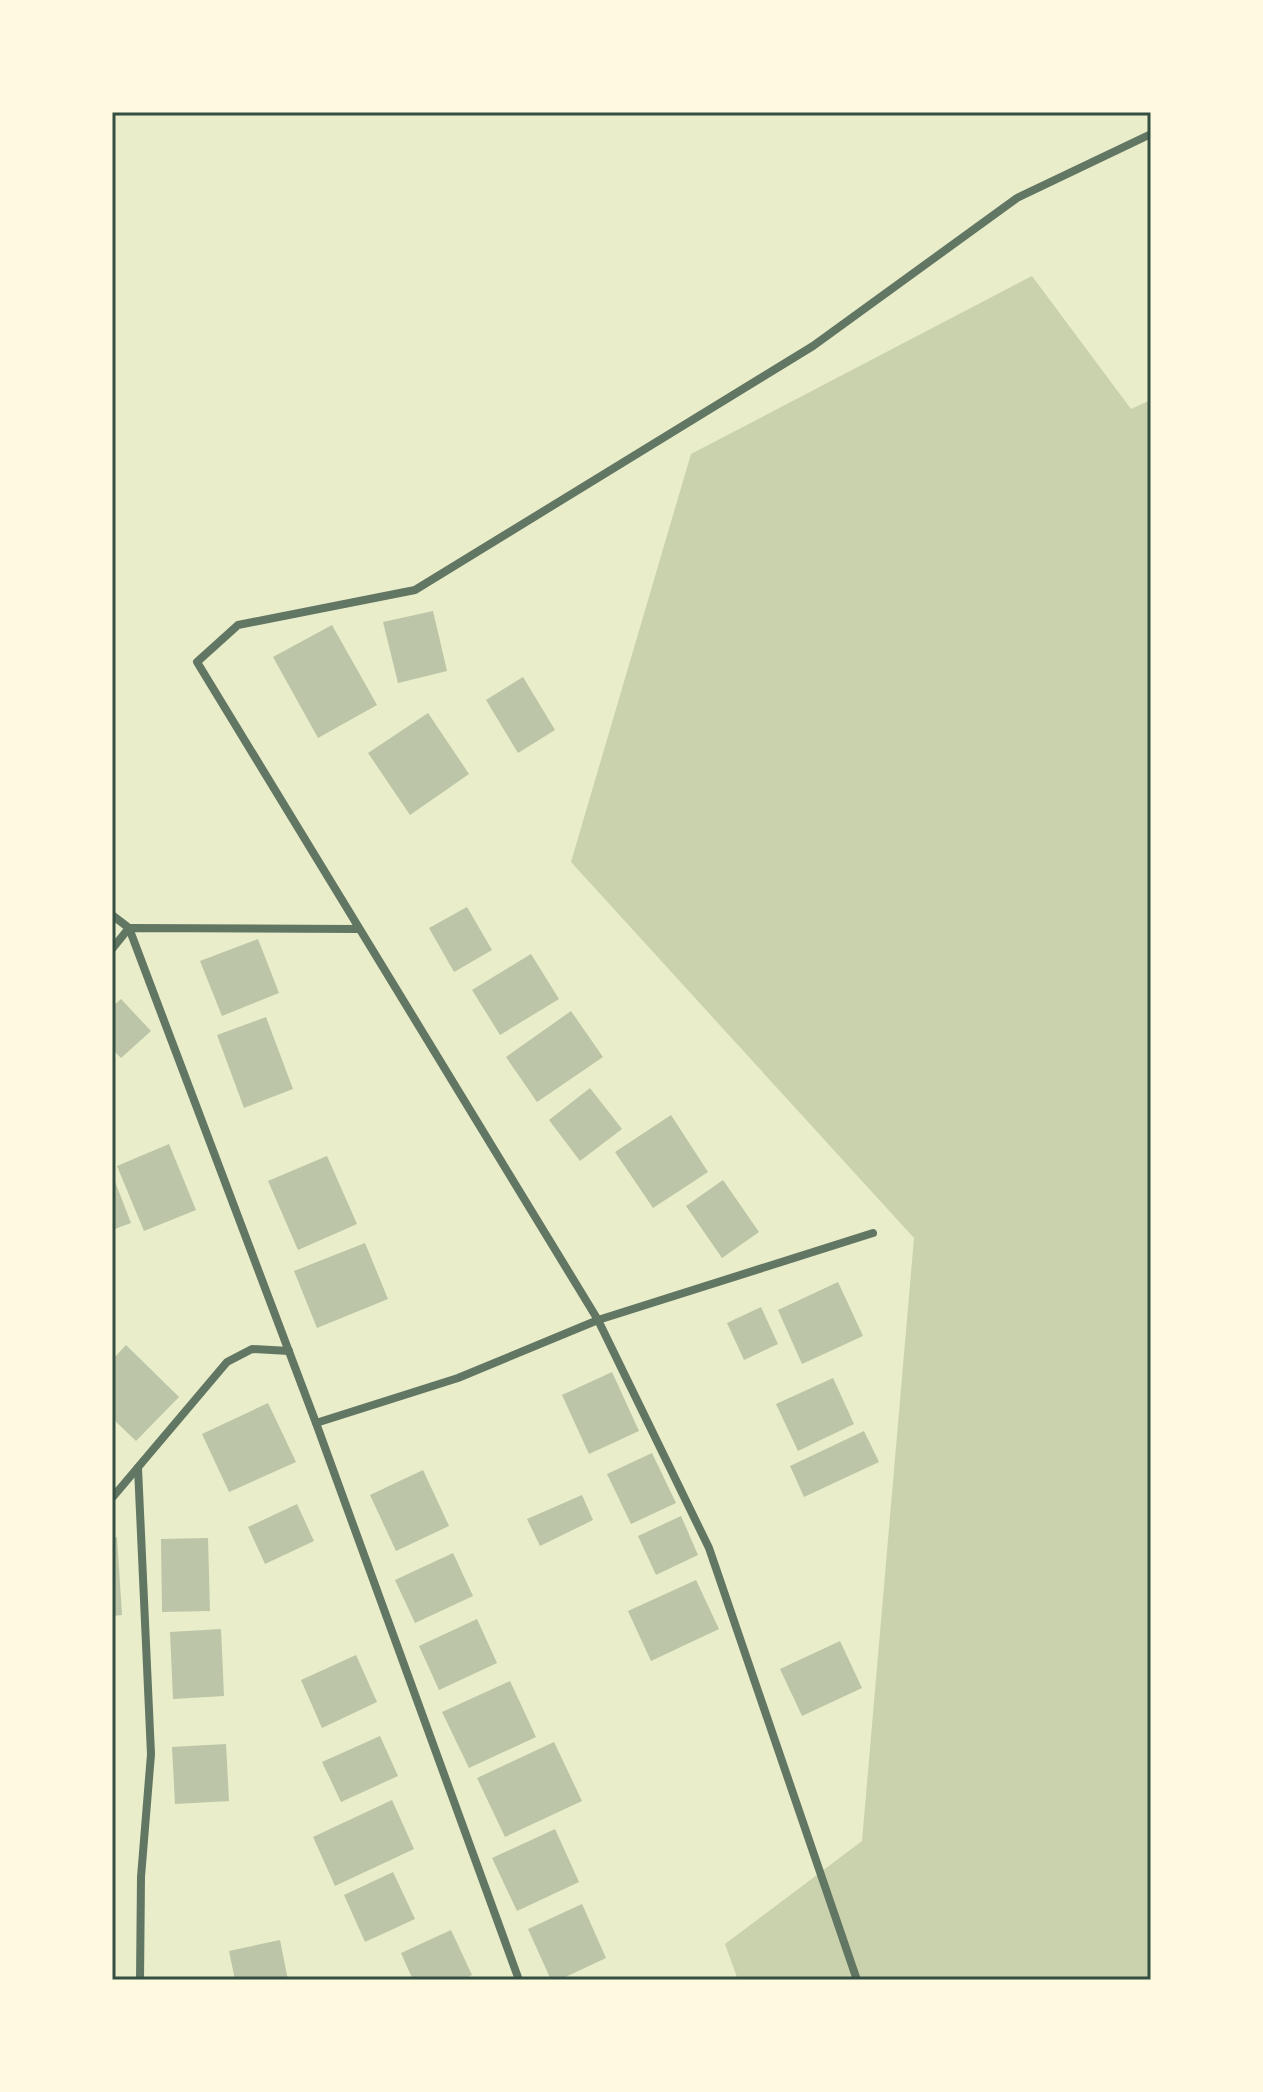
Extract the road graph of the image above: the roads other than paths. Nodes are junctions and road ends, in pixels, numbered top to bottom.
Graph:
1 (1151, 134) edge
2 (112, 915) edge
3 (129, 928) junction
4 (358, 929) junction
5 (112, 949) edge
6 (873, 1233) dead end
7 (598, 1320) junction
8 (289, 1351) junction
9 (316, 1423) junction
10 (138, 1468) junction
11 (112, 1498) edge
12 (140, 1980) edge
13 (519, 1980) edge
14 (857, 1980) edge

1 - 4 street
2 - 3 street
3 - 4 street
3 - 5 street
3 - 8 street
4 - 7 street
6 - 7 street
7 - 9 street
7 - 14 street
8 - 9 street
8 - 10 street
9 - 13 street
10 - 11 street
10 - 12 street

